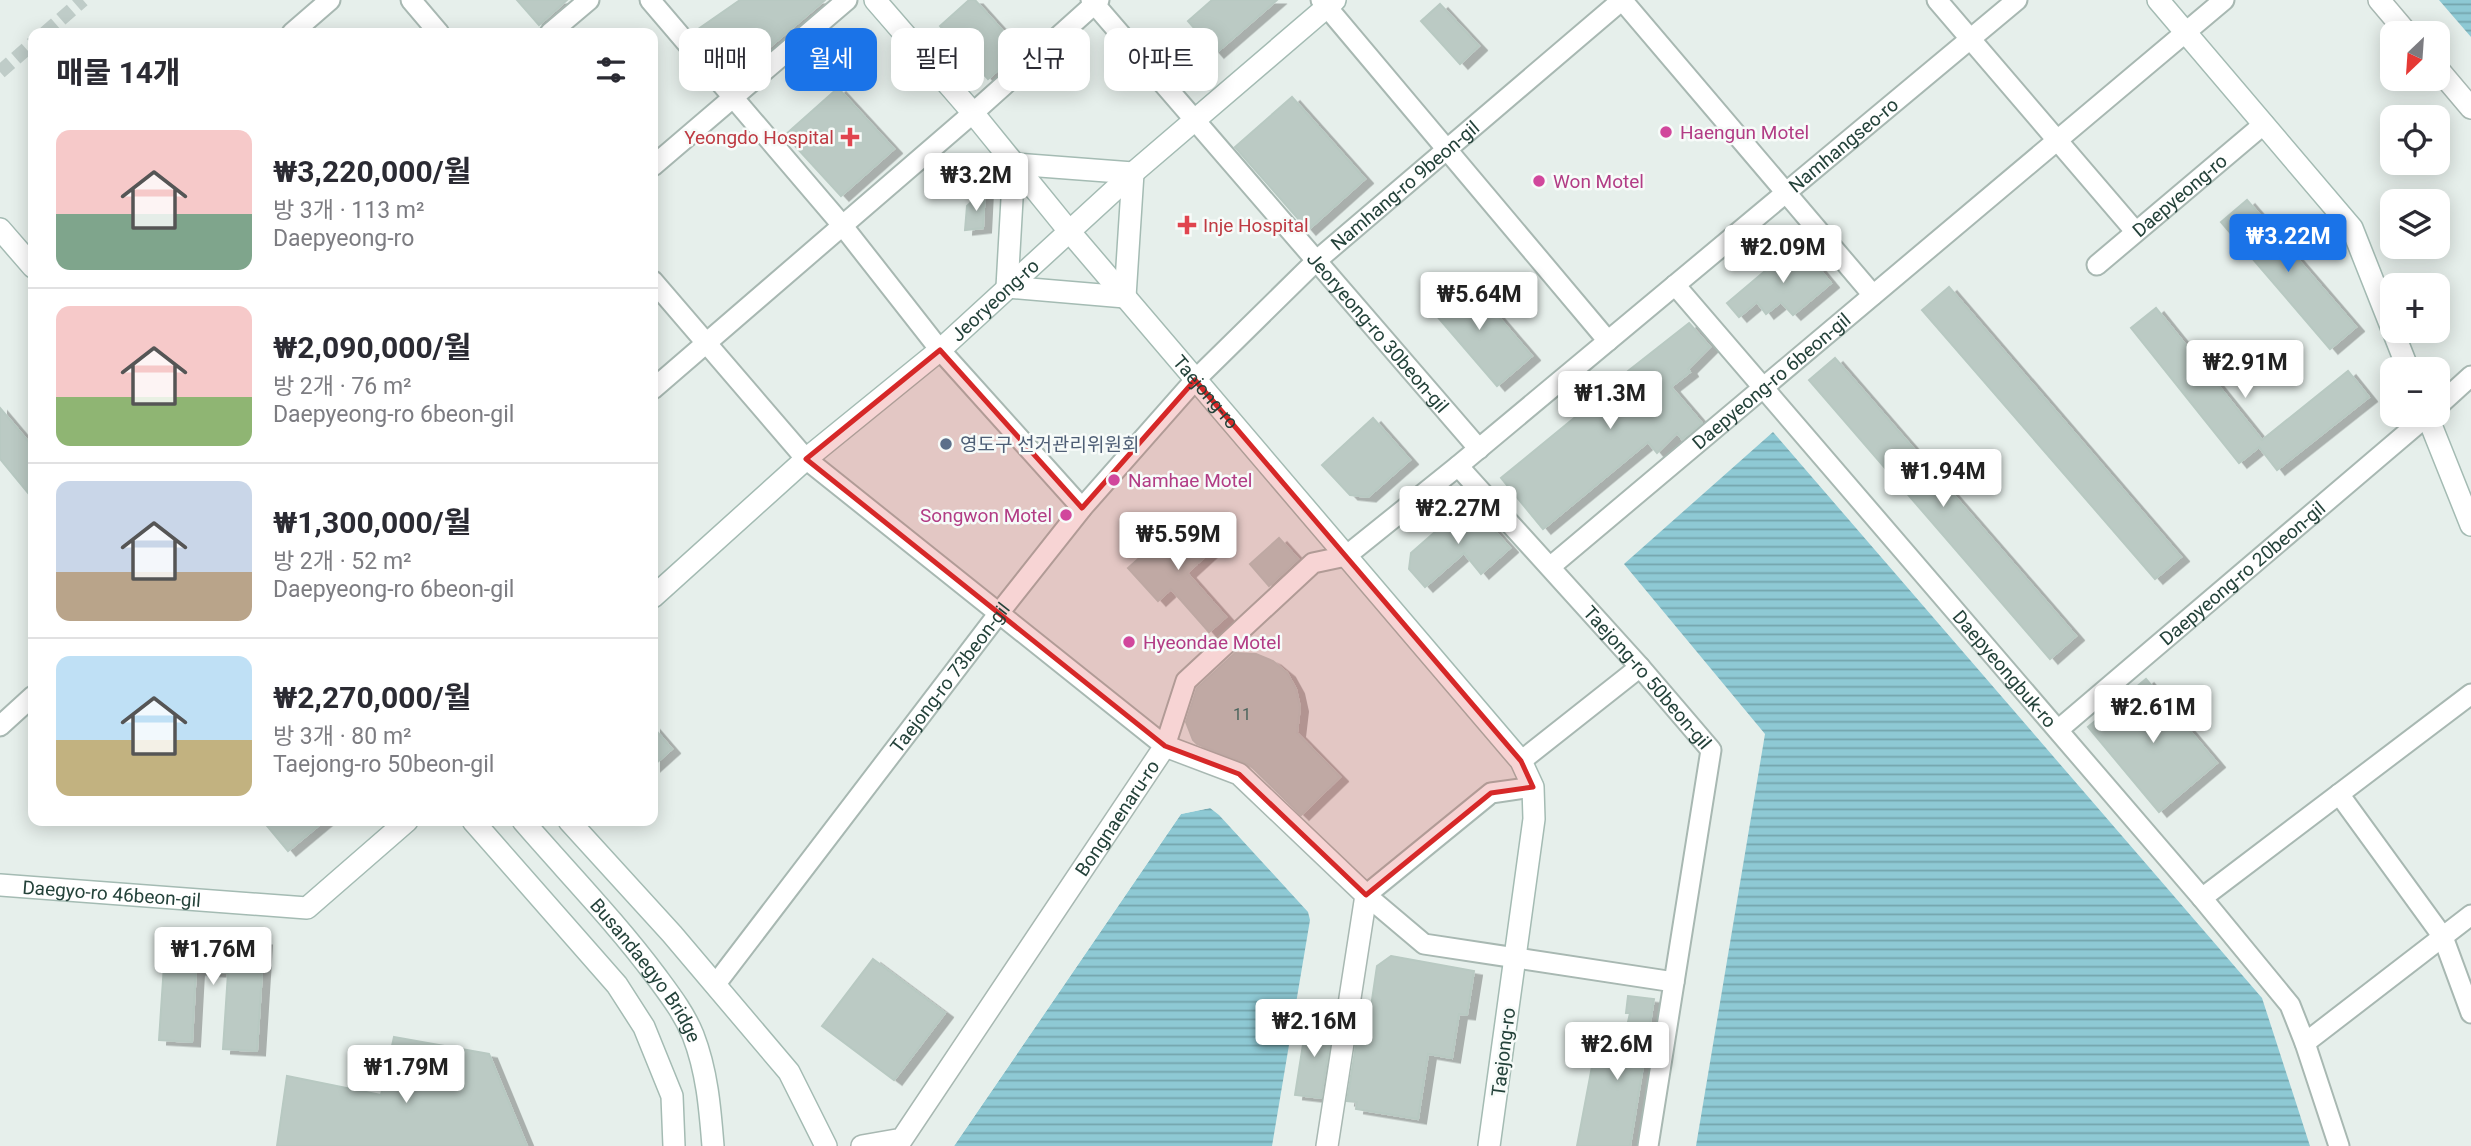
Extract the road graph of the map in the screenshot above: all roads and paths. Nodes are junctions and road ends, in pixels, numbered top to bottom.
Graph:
1 (330, 0) edge
2 (411, 0) edge
3 (589, 0) edge
4 (650, 0) edge
5 (847, 0) edge
6 (875, 0) edge
7 (1622, 0) edge
8 (1937, 0) edge
9 (2017, 0) edge
10 (2158, 0) edge
11 (2224, 0) edge
12 (2379, 0) edge
13 (1095, 1) edge
14 (1328, 2) edge
15 (2397, 21) edge
16 (298, 28) edge
17 (435, 28) edge
18 (556, 28) edge
19 (2186, 32) junction
20 (1971, 38) junction
21 (2450, 83) edge
22 (732, 96) junction
23 (2471, 108) edge
24 (973, 113) junction
25 (1194, 120) junction
26 (2264, 124) junction
27 (2057, 140) junction
28 (1447, 150) junction
29 (658, 162) edge
30 (1014, 164) junction
31 (1133, 173) junction
32 (1786, 192) junction
33 (842, 225) junction
34 (0, 229) edge
35 (1069, 231) junction
36 (2135, 231) junction
37 (28, 260) edge
38 (1316, 261) junction
39 (2097, 265) dead end
40 (1675, 285) junction
41 (658, 287) edge
42 (1007, 288) junction
43 (1873, 295) junction
44 (1125, 298) junction
45 (2380, 298) edge
46 (1608, 341) junction
47 (706, 343) junction
48 (940, 350) junction
49 (2471, 376) edge
50 (1195, 380) junction
51 (658, 386) edge
52 (1763, 388) junction
53 (2450, 395) edge
54 (2413, 427) edge
55 (2432, 427) edge
56 (1479, 449) junction
57 (806, 459) junction
58 (1458, 466) junction
59 (1082, 508) junction
60 (2471, 525) edge
61 (1346, 556) junction
62 (1550, 567) junction
63 (658, 592) edge
64 (999, 613) junction
65 (1640, 667) junction
66 (2471, 694) edge
67 (28, 701) edge
68 (0, 726) edge
69 (2058, 730) junction
70 (1165, 746) junction
71 (1521, 761) junction
72 (1533, 787) junction
73 (2339, 794) junction
74 (401, 826) edge
75 (477, 826) edge
76 (527, 826) edge
77 (573, 826) edge
78 (0, 885) edge
79 (1366, 895) junction
80 (2202, 898) junction
81 (2471, 915) edge
82 (2443, 937) junction
83 (1515, 957) junction
84 (1674, 982) junction
85 (715, 985) junction
86 (2471, 1013) edge
87 (2305, 1043) junction
88 (674, 1146) edge
89 (713, 1146) edge
90 (826, 1146) edge
91 (862, 1146) edge
92 (1327, 1146) edge
93 (1489, 1146) edge
94 (1648, 1146) edge
95 (2339, 1146) edge

1 - 16 street
2 - 17 street
3 - 18 street
4 - 22 street
5 - 22 street
6 - 24 main road, Taejong-ro
7 - 28 street, Namhang-ro 9beon-gil
7 - 32 street
8 - 20 street
9 - 20 street, Namhangseo-ro
10 - 19 main road
11 - 19 street, Daepyeong-ro 6beon-gil
12 - 15 main road
13 - 24 street
13 - 25 street, Jeoryeong-ro 30beon-gil
14 - 25 main road, Jeoryeong-ro
14 - 28 street
19 - 26 main road
19 - 27 street, Daepyeong-ro 6beon-gil
20 - 27 street
20 - 32 street, Namhangseo-ro
21 - 23 main road
22 - 29 street
22 - 33 street
24 - 30 main road, Taejong-ro
24 - 33 street
25 - 31 main road, Jeoryeong-ro
25 - 38 street, Jeoryeong-ro 30beon-gil
26 - 36 street, Daepyeong-ro
26 - 45 main road
27 - 36 street
27 - 43 street, Daepyeong-ro 6beon-gil
28 - 38 street, Namhang-ro 9beon-gil
28 - 46 street
30 - 31 main road
30 - 35 main road, Taejong-ro
30 - 42 main road
31 - 35 main road, Jeoryeong-ro
31 - 44 main road
32 - 40 street, Namhangseo-ro
32 - 43 street
33 - 47 street
33 - 48 street
34 - 37 main road
35 - 42 main road, Jeoryeong-ro
35 - 44 main road, Taejong-ro
36 - 39 street, Daepyeong-ro
38 - 50 street, Namhang-ro 9beon-gil
38 - 56 street, Jeoryeong-ro 30beon-gil
40 - 46 street, Namhangseo-ro
40 - 52 street, Daepyeongbuk-ro
41 - 47 street
42 - 44 main road
42 - 48 main road, Jeoryeong-ro
43 - 52 street, Daepyeong-ro 6beon-gil
44 - 50 main road, Taejong-ro
46 - 56 street, Namhangseo-ro
47 - 51 street
47 - 57 street
48 - 57 main road, Jeoryeong-ro
48 - 59 street
49 - 53 street
50 - 59 street, Taejong-ro 73beon-gil
50 - 61 main road, Taejong-ro
52 - 62 street, Daepyeong-ro 6beon-gil
52 - 69 street, Daepyeongbuk-ro
54 - 69 street, Daepyeong-ro 20beon-gil
55 - 60 main road
56 - 58 street, Namhangseo-ro
57 - 63 main road, Jeoryeong-ro
57 - 64 street
58 - 61 street, Namhangseo-ro
58 - 62 street, Taejong-ro 50beon-gil
59 - 64 street, Taejong-ro 73beon-gil
61 - 70 street
61 - 71 main road, Taejong-ro
62 - 65 street, Taejong-ro 50beon-gil
64 - 70 street
64 - 85 street, Taejong-ro 73beon-gil
65 - 71 street
65 - 84 street, Taejong-ro 50beon-gil
66 - 73 street
67 - 68 street
69 - 80 street, Daepyeongbuk-ro
70 - 79 main road, Bongnaenaru-ro
70 - 91 main road, Bongnaenaru-ro
71 - 72 main road, Taejong-ro
72 - 79 street
72 - 83 main road, Taejong-ro
73 - 80 street
73 - 82 street
74 - 78 main road, Daegyo-ro 46beon-gil
75 - 88 main road
76 - 89 main road, Busandaegyo Bridge
77 - 85 main road
79 - 83 street
79 - 92 main road
80 - 87 street, Daepyeongbuk-ro
81 - 82 street
82 - 86 street
82 - 87 street
83 - 84 street
83 - 93 main road, Taejong-ro
84 - 94 street, Taejong-ro 50beon-gil
85 - 90 main road
87 - 95 street, Daepyeongbuk-ro

